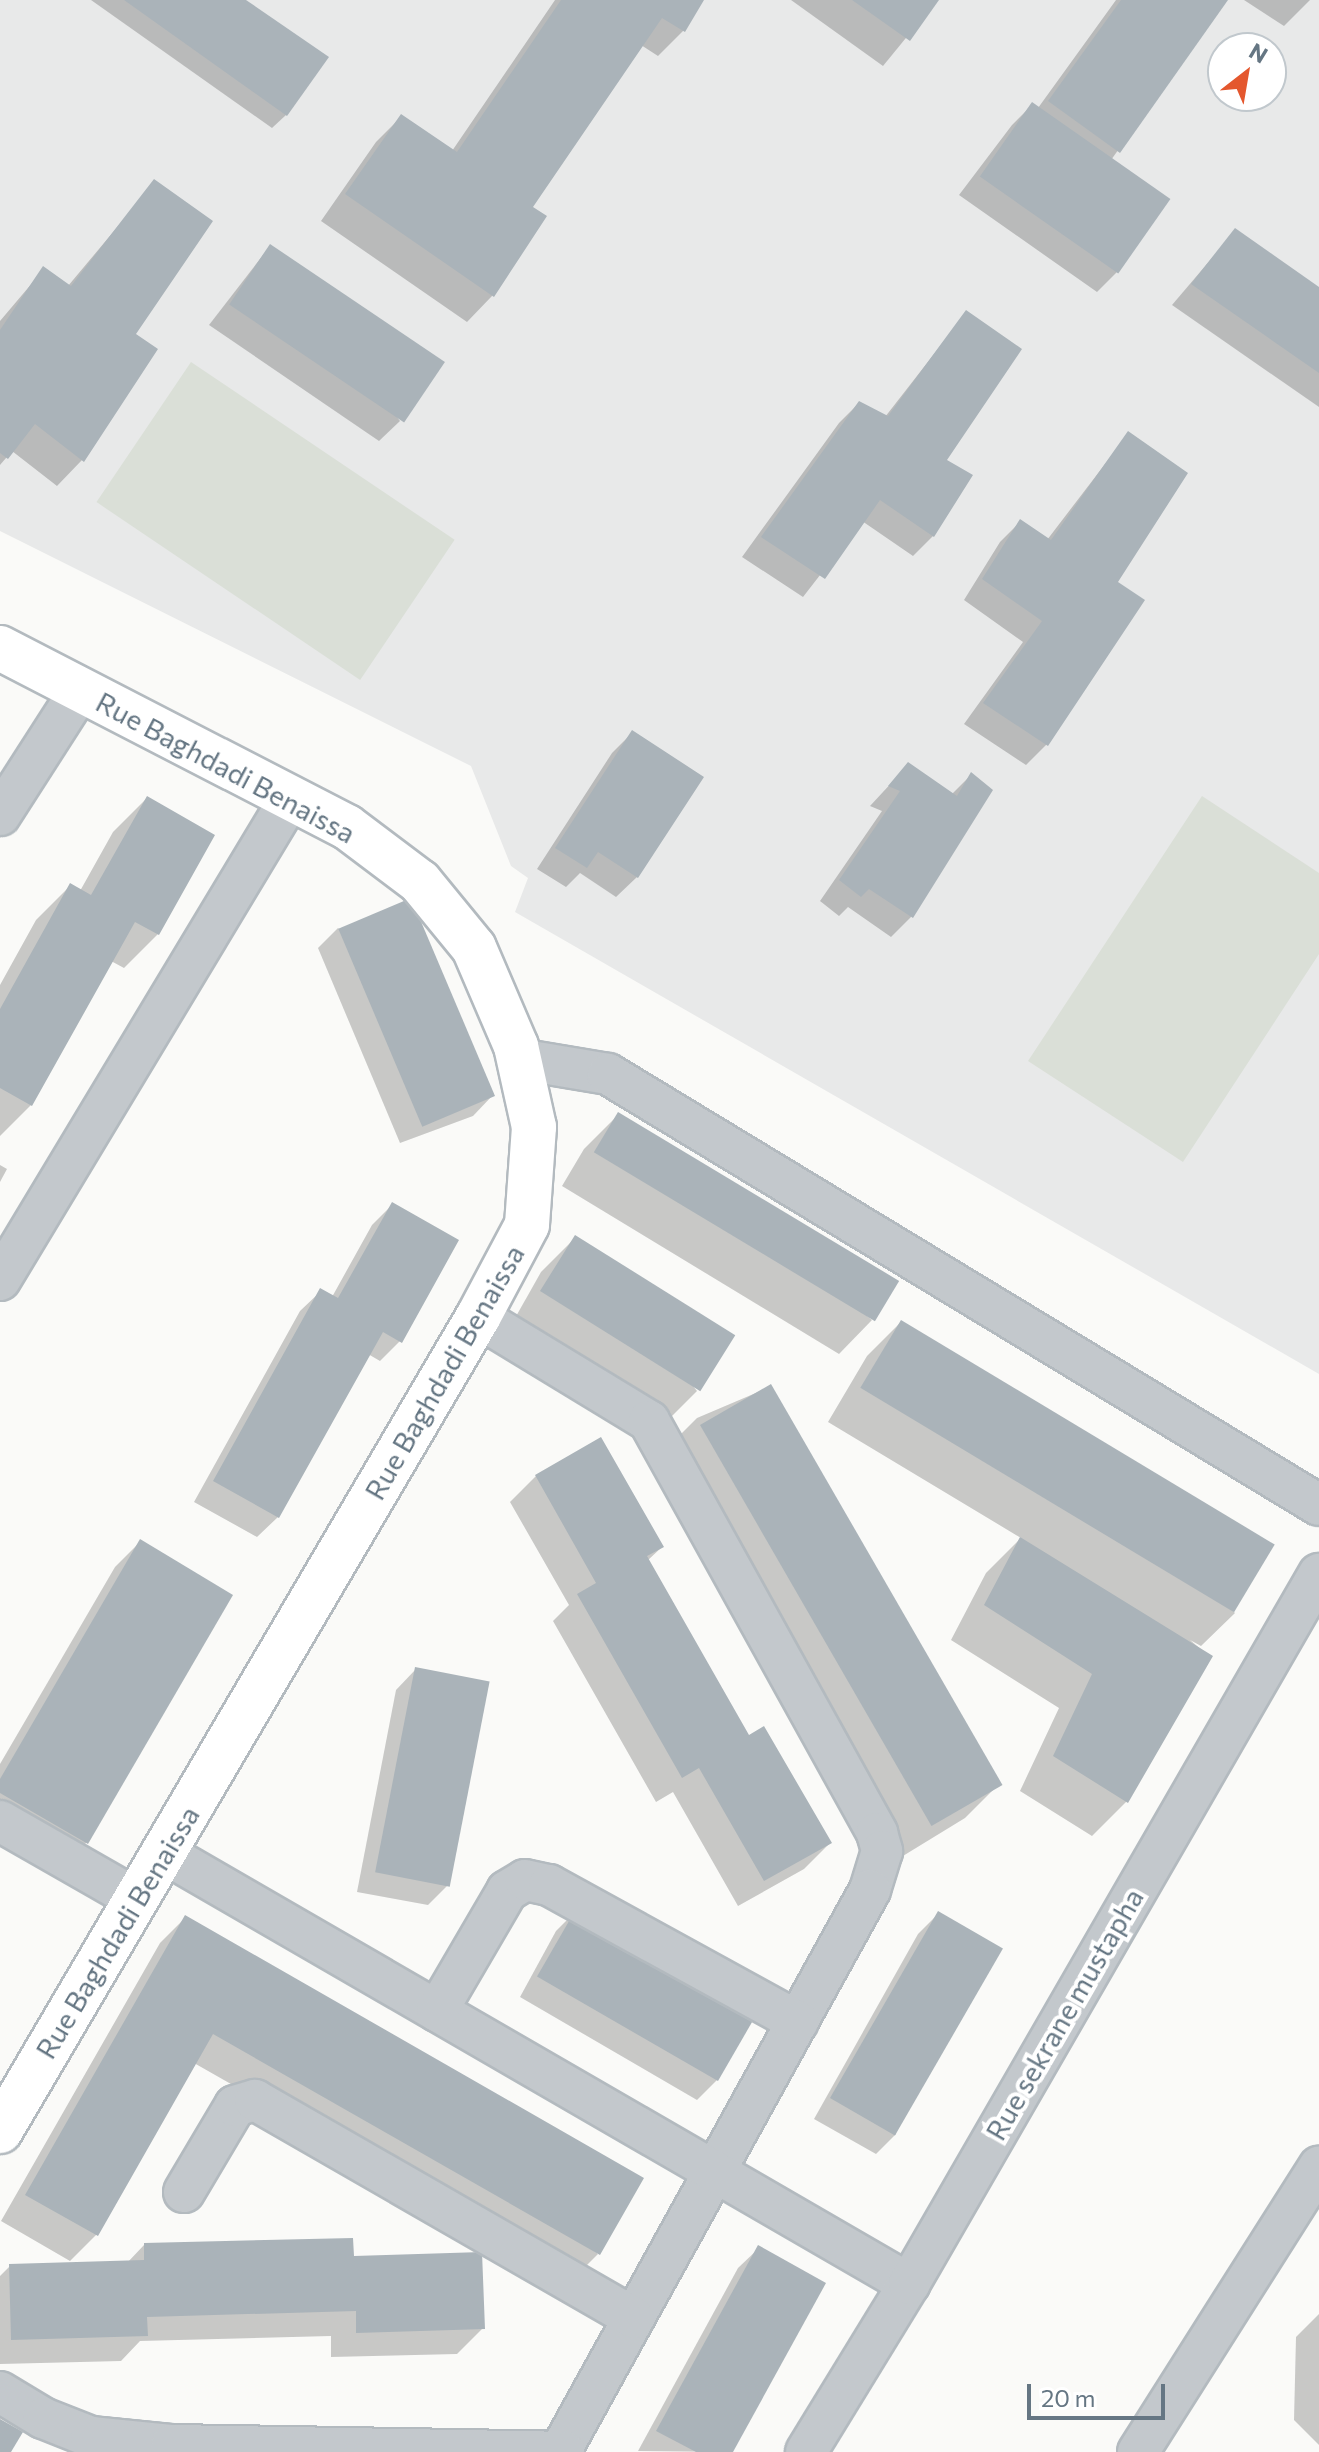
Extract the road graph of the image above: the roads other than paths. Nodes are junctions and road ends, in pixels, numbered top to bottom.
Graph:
1 (0, 648) edge
2 (81, 689) junction
3 (291, 797) junction
4 (0, 815) edge
5 (519, 1059) junction
6 (0, 1280) edge
7 (478, 1317) junction
8 (1319, 1505) edge
9 (1319, 1574) edge
10 (0, 1821) edge
11 (164, 1853) junction
12 (136, 1899) junction
13 (437, 2011) junction
14 (798, 2022) junction
15 (0, 2131) edge
16 (1319, 2167) edge
17 (715, 2172) junction
18 (184, 2192) dead end
19 (1309, 2203) edge
20 (909, 2284) junction
21 (634, 2318) junction
22 (0, 2392) edge
23 (563, 2451) edge
24 (806, 2452) edge
25 (1138, 2452) edge

1 - 2 street, Rue Baghdadi Benaissa
2 - 3 street, Rue Baghdadi Benaissa
2 - 4 street
3 - 5 street, Rue Baghdadi Benaissa
3 - 6 street
5 - 7 street, Rue Baghdadi Benaissa
5 - 8 street
7 - 11 street, Rue Baghdadi Benaissa
7 - 14 street
9 - 20 street, Rue sekrane mustapha
10 - 12 street
11 - 12 street, Rue Baghdadi Benaissa
11 - 13 street
12 - 15 street, Rue Baghdadi Benaissa
13 - 14 street
13 - 17 street
14 - 17 street
16 - 19 street
17 - 20 street
17 - 21 street
18 - 21 street
19 - 25 street
20 - 24 street, Rue sekrane mustapha
21 - 23 street
22 - 23 street

